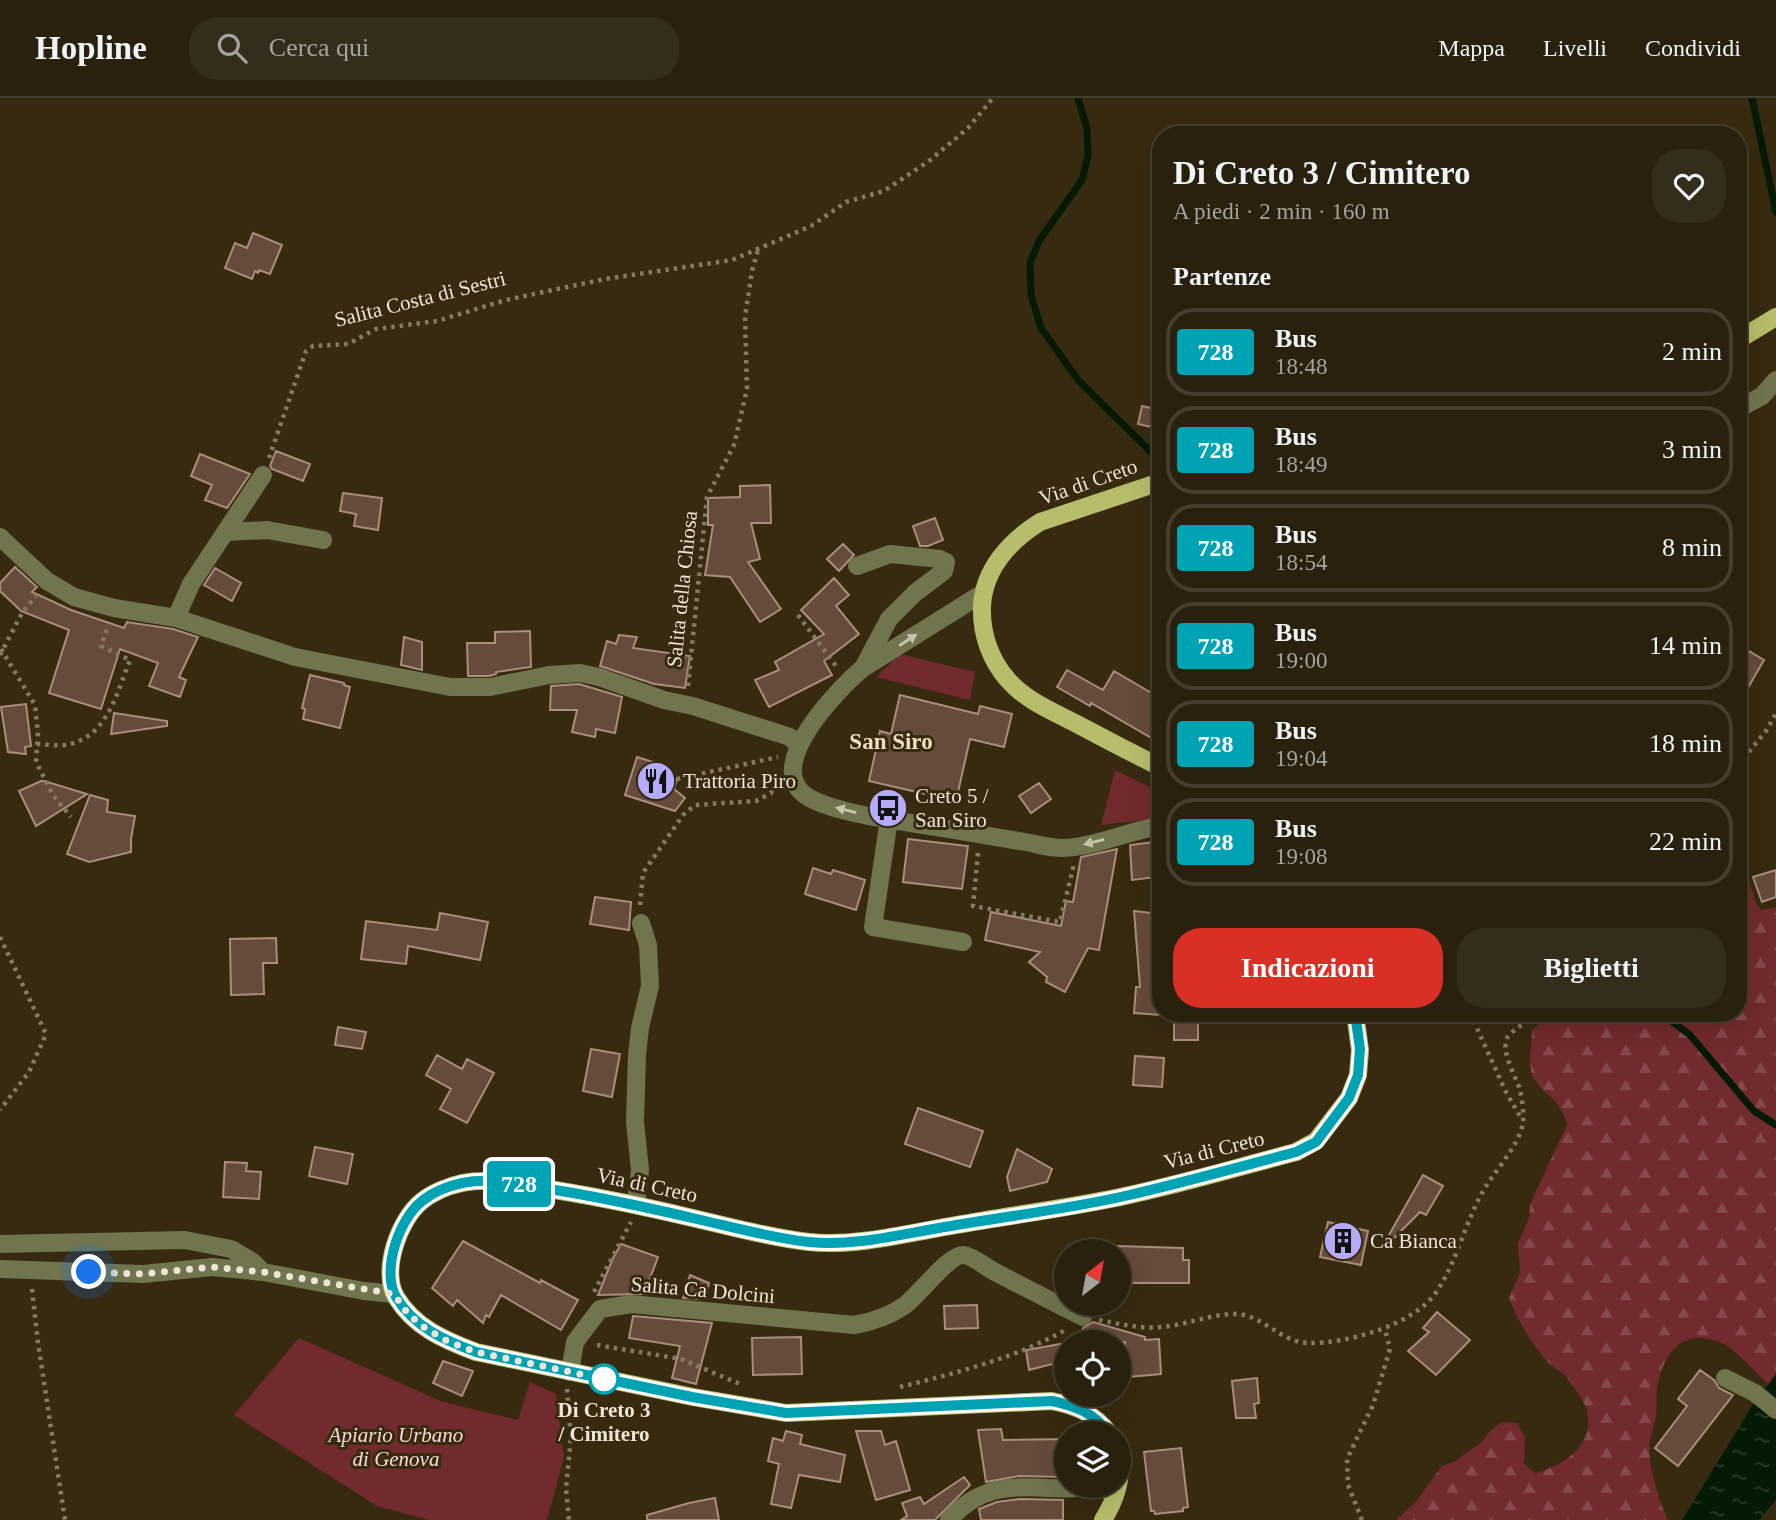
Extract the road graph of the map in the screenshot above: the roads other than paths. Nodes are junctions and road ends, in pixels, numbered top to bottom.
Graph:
1 (1776, 319) edge
2 (1747, 335) edge
3 (1776, 380) edge
4 (1747, 404) edge
5 (263, 475) road end
6 (1152, 485) edge
7 (227, 533) junction
8 (0, 537) edge
9 (323, 540) dead end
10 (857, 566) dead end
11 (983, 593) junction
12 (176, 618) junction
13 (863, 668) junction
14 (746, 735) dead end
15 (799, 746) junction
16 (1152, 763) edge
17 (889, 819) junction
18 (1152, 828) edge
19 (641, 923) road end
20 (963, 942) dead end
21 (1356, 1022) edge
22 (636, 1204) junction
23 (0, 1244) edge
24 (0, 1269) edge
25 (263, 1272) junction
26 (394, 1294) junction
27 (1083, 1317) road end
28 (569, 1373) junction
29 (1725, 1378) dead end
30 (1776, 1410) edge
31 (1098, 1421) edge
32 (1054, 1489) edge
33 (1113, 1498) edge
34 (949, 1520) edge
35 (1103, 1520) edge

1 - 2 main road
3 - 4 street
5 - 7 street
6 - 11 main road, Via di Creto
7 - 9 street
7 - 12 street
8 - 12 street
10 - 13 street
13 -> 11 street
11 - 16 main road, Via di Creto
12 - 15 street
13 - 15 street
14 - 15 street
17 -> 15 street
18 -> 17 street
17 - 20 street
19 - 22 street
21 - 22 main road, Via di Creto
22 - 26 main road, Via di Creto
23 - 25 street
24 - 25 street
25 - 26 street
26 - 28 main road
27 - 28 street, Salita Ca Dolcini
28 - 31 main road
29 - 30 street
32 - 34 street
33 - 35 main road

